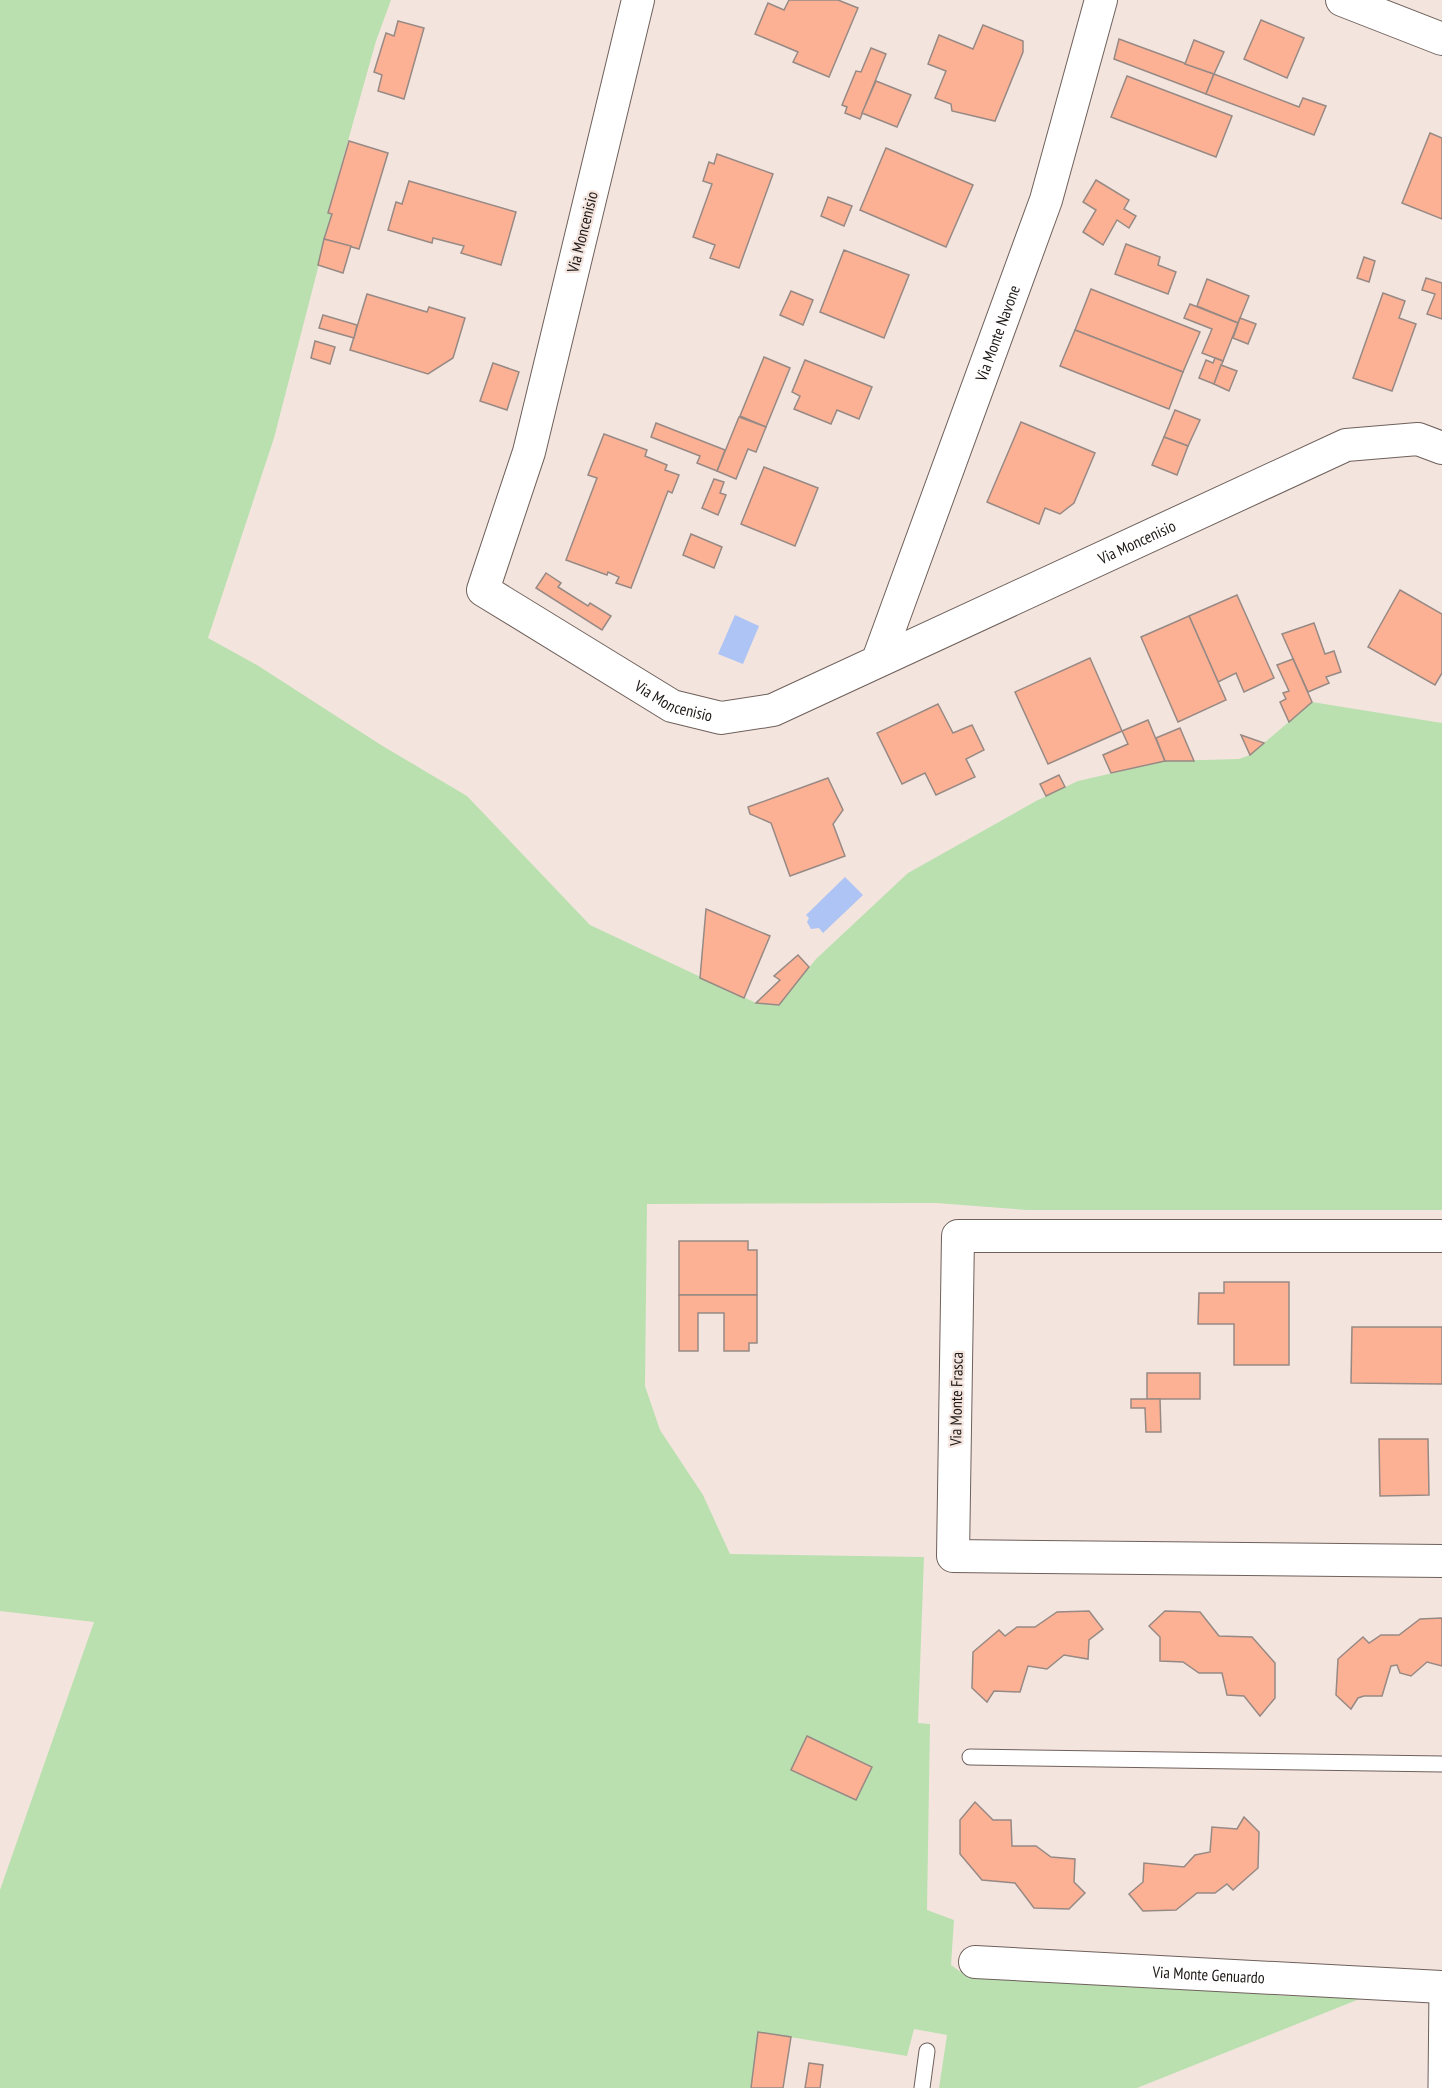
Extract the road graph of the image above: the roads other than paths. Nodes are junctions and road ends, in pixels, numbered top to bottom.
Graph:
1 (638, 0) edge
2 (1101, 0) edge
3 (1342, 0) edge
4 (1442, 39) edge
5 (1442, 448) edge
6 (878, 660) junction
7 (1442, 1236) edge
8 (1442, 1562) edge
9 (970, 1757) dead end
10 (1442, 1764) edge
11 (975, 1962) dead end
12 (1440, 1987) edge
13 (927, 2051) dead end
14 (922, 2088) edge
15 (1436, 2088) edge

1 - 6 street, Via Moncenisio
2 - 6 street, Via Monte Navone
3 - 4 street
5 - 6 street, Via Moncenisio
7 - 8 street, Via Monte Frasca
9 - 10 lane
11 - 12 street, Via Monte Genuardo
12 - 15 lane
13 - 14 lane

